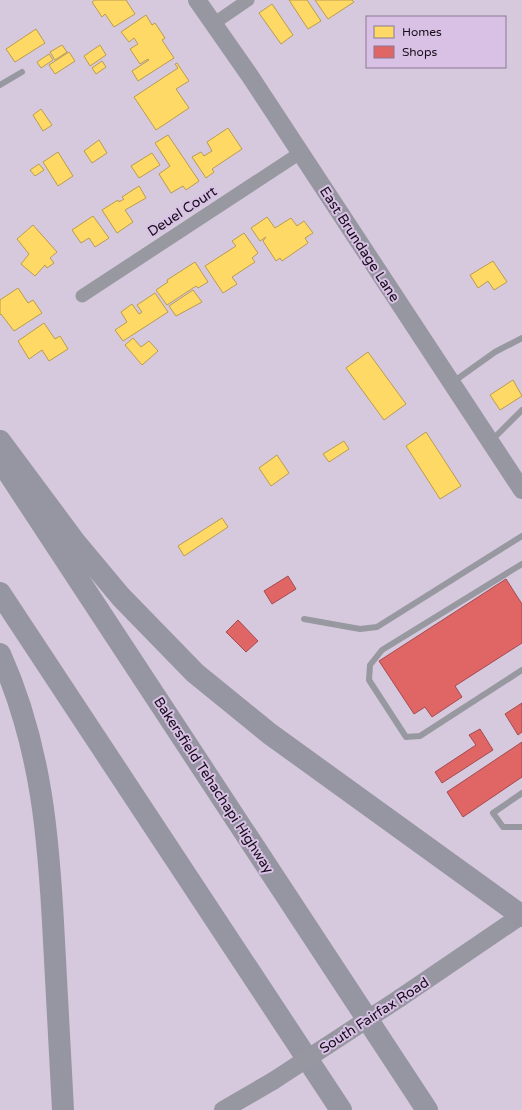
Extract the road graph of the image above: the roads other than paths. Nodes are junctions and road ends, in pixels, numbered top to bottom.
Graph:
1 (197, 0) edge
2 (248, 0) edge
3 (213, 24) junction
4 (22, 72) dead end
5 (0, 85) edge
6 (300, 153) junction
7 (82, 296) dead end
8 (522, 338) edge
9 (452, 383) junction
10 (522, 410) edge
11 (0, 441) edge
12 (491, 442) junction
13 (0, 460) edge
14 (522, 490) edge
15 (522, 536) edge
16 (520, 565) edge
17 (522, 572) edge
18 (0, 593) edge
19 (304, 619) dead end
20 (0, 654) edge
21 (522, 670) edge
22 (522, 793) edge
23 (522, 828) edge
24 (522, 915) edge
25 (63, 1110) edge
26 (223, 1110) edge
27 (341, 1110) edge
28 (427, 1110) edge

1 - 3 main road, East Brundage Lane
2 - 3 street
3 - 6 main road, East Brundage Lane
4 - 5 lane
6 - 7 street, Deuel Court
6 - 9 main road, East Brundage Lane
8 - 9 lane
9 - 12 main road, East Brundage Lane
10 - 12 lane
11 - 24 highway
12 - 14 main road, East Brundage Lane
13 - 28 highway, Bakersfield Tehachapi Highway
15 - 19 lane
16 - 17 lane
16 - 21 lane
18 - 27 highway
20 - 25 highway
22 - 23 lane
24 - 26 main road, South Fairfax Road, bridge

